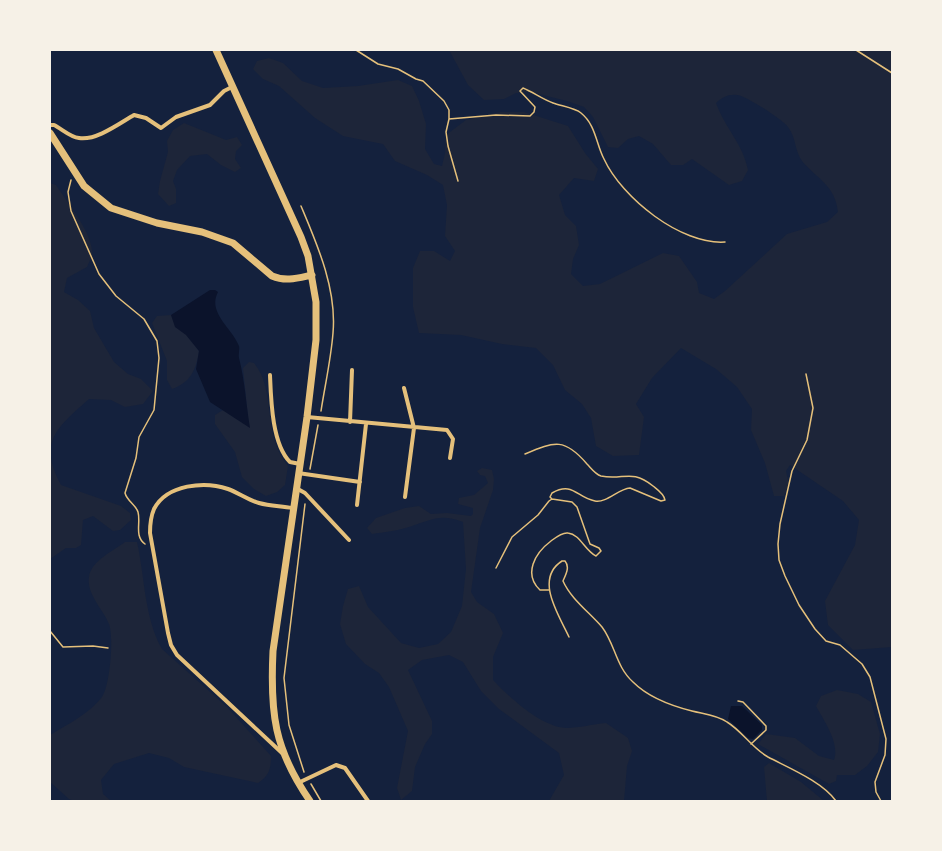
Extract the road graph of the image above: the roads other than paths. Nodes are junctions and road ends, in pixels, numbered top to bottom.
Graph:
1 (216, 50) edge
2 (232, 88) junction
3 (50, 125) edge
4 (50, 133) edge
5 (312, 275) junction
6 (352, 370) dead end
7 (270, 375) dead end
8 (404, 388) dead end
9 (307, 417) junction
10 (350, 422) junction
11 (366, 424) junction
12 (414, 428) junction
13 (450, 458) dead end
14 (300, 464) junction
15 (298, 473) junction
16 (360, 482) junction
17 (296, 488) junction
18 (405, 497) dead end
19 (357, 505) dead end
20 (292, 508) junction
21 (349, 540) dead end
22 (283, 753) junction
23 (298, 782) junction
24 (310, 801) edge
25 (368, 801) edge

1 - 2 main road
2 - 3 street
2 - 5 main road
4 - 5 main road
5 - 9 main road
6 - 10 street
7 - 14 street
8 - 12 street
9 - 10 street
9 - 14 main road
10 - 11 street
11 - 12 street
11 - 16 street
12 - 13 street
12 - 18 street
14 - 15 main road
15 - 16 street
15 - 17 main road
16 - 19 street
17 - 20 main road
17 - 21 street
20 - 22 main road
20 - 22 street
22 - 23 main road
23 - 24 main road
23 - 25 street

